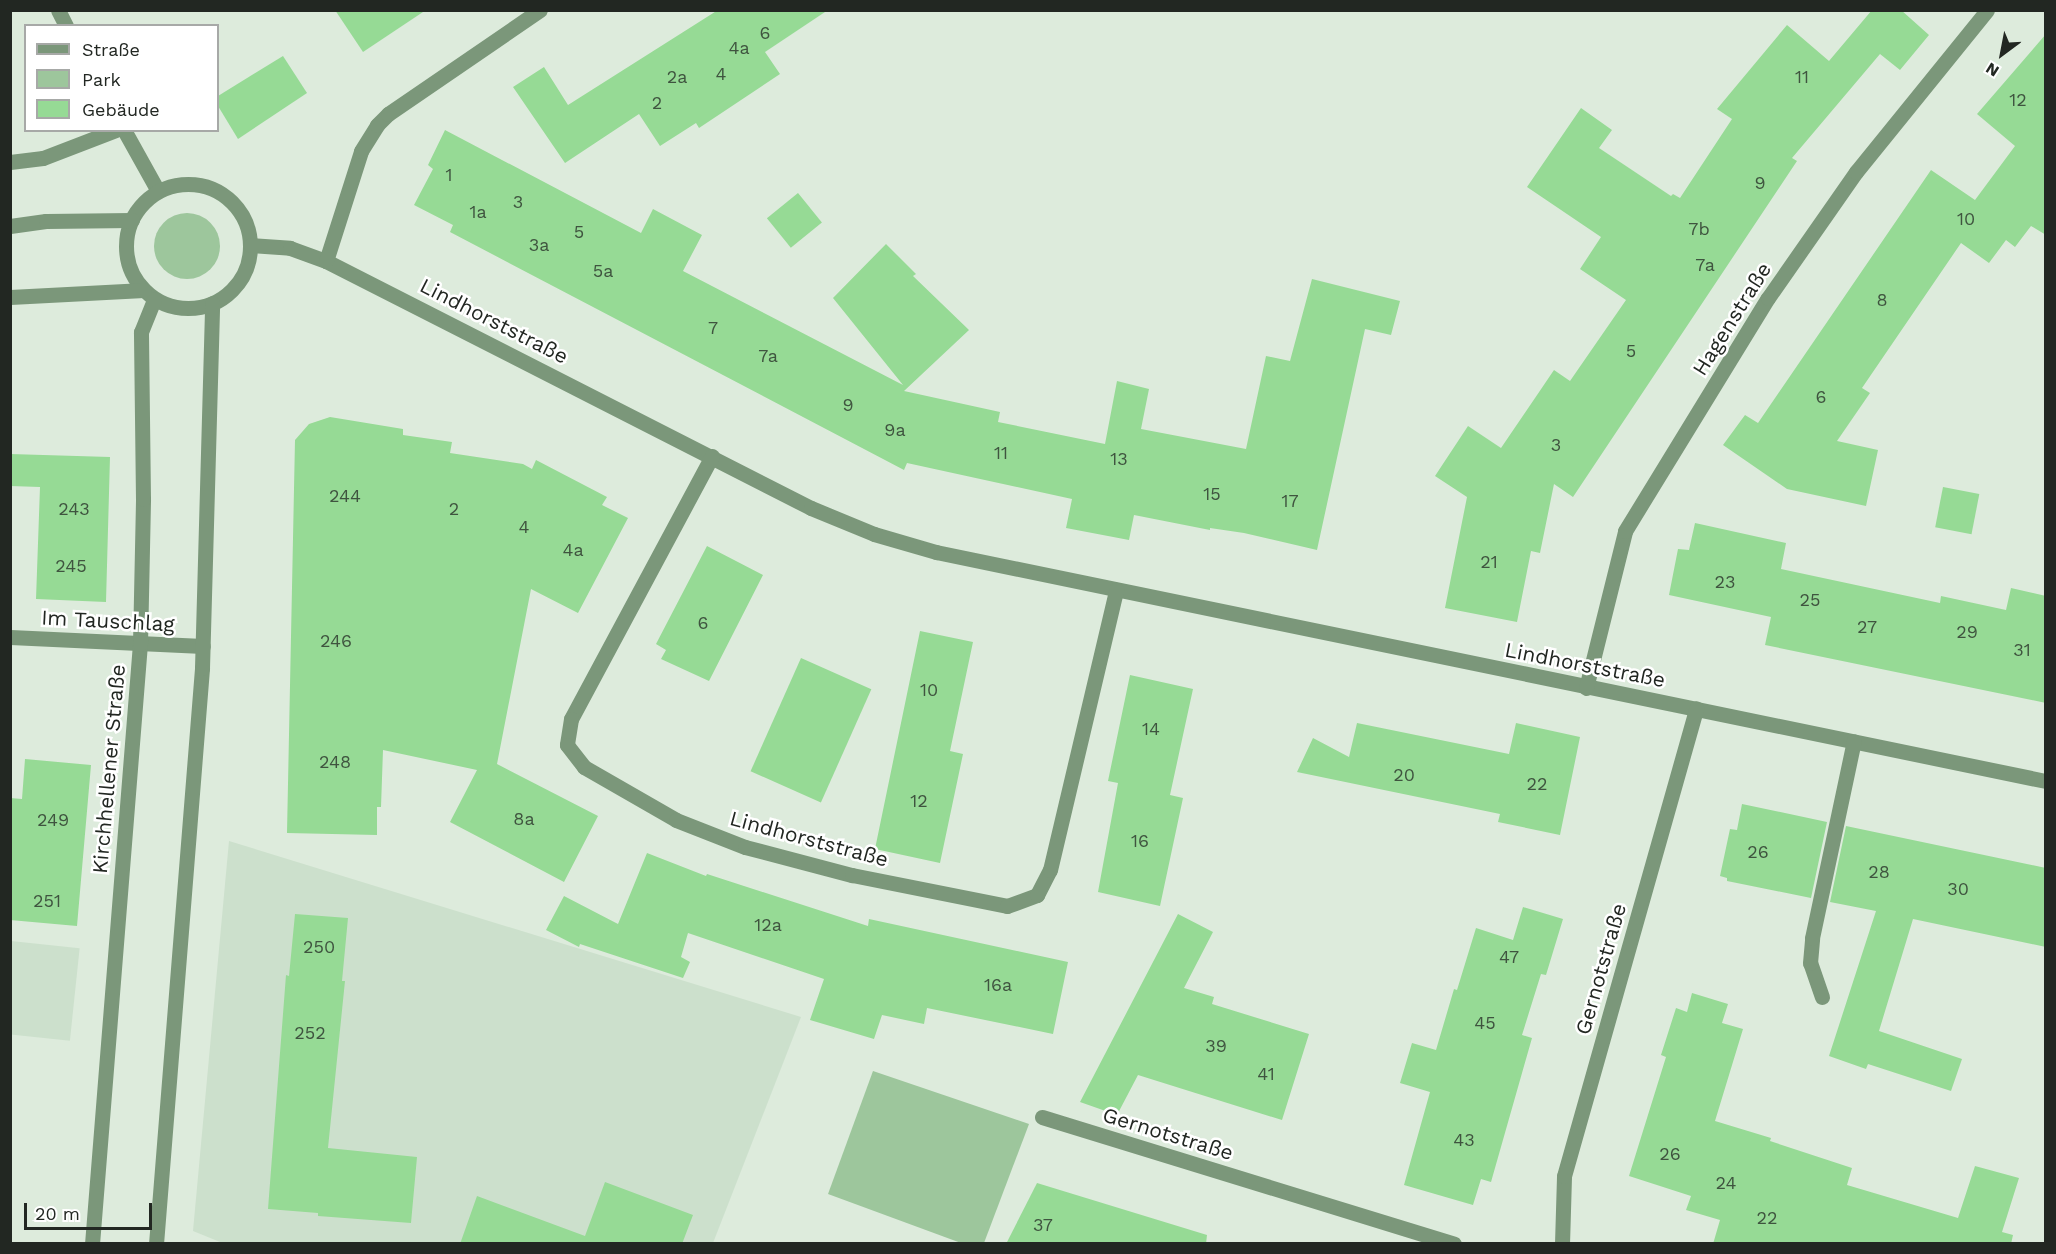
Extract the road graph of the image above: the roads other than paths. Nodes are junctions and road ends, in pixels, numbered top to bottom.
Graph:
1 (58, 10) edge
2 (540, 10) edge
3 (1986, 10) edge
4 (65, 24) edge
5 (111, 132) edge
6 (125, 132) edge
7 (10, 162) edge
8 (158, 191) junction
9 (132, 220) junction
10 (10, 226) edge
11 (251, 245) junction
12 (326, 261) junction
13 (149, 294) junction
14 (10, 297) edge
15 (212, 303) junction
16 (712, 456) junction
17 (1116, 590) junction
18 (10, 637) edge
19 (140, 644) junction
20 (203, 646) junction
21 (1586, 688) junction
22 (1696, 708) junction
23 (1854, 741) junction
24 (2046, 781) edge
25 (1822, 997) dead end
26 (1042, 1117) dead end
27 (92, 1244) edge
28 (156, 1244) edge
29 (1454, 1244) edge
30 (1562, 1244) edge

1 - 4 street
2 - 12 street
3 - 21 street, Hagenstraße
5 - 7 street
6 - 8 street
8 - 9 street
8 - 11 street
9 - 10 street
9 - 13 street
11 - 12 street, Lindhorststraße
11 - 15 street
12 - 16 street, Lindhorststraße
13 - 14 street
13 - 15 street
13 - 19 street, Kirchhellener Straße
15 - 20 street
16 - 17 street, Lindhorststraße
16 - 17 street, Lindhorststraße
17 - 21 street, Lindhorststraße
18 - 19 street, Im Tauschlag
19 - 20 street, Im Tauschlag
19 - 27 street, Kirchhellener Straße
20 - 28 street
21 - 22 street, Lindhorststraße
22 - 23 street, Lindhorststraße
22 - 30 street, Gernotstraße
23 - 24 street, Lindhorststraße
23 - 25 street
26 - 29 street, Gernotstraße

